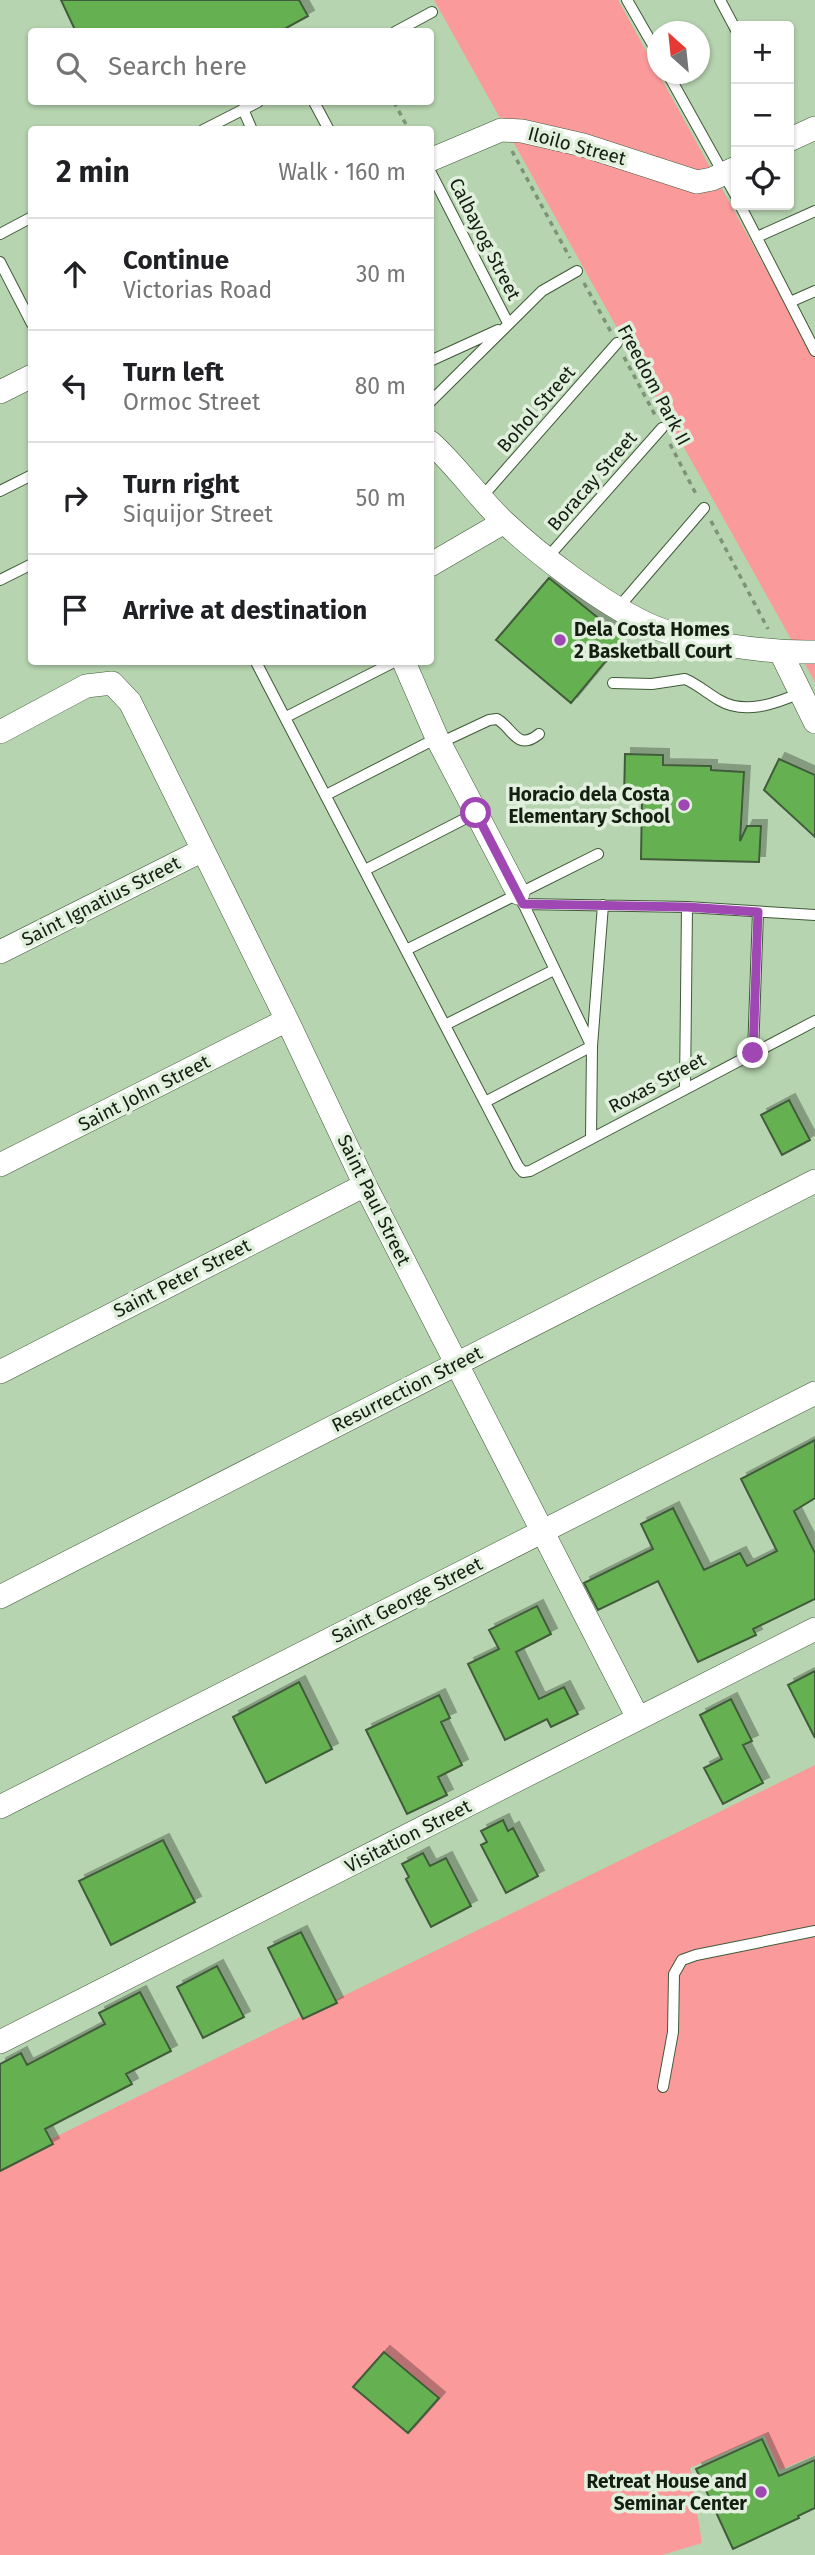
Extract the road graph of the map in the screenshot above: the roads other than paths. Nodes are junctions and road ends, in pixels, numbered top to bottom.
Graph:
1 (627, 0) edge
2 (720, 0) edge
3 (432, 12) dead end
4 (731, 21) edge
5 (402, 28) edge
6 (647, 36) edge
7 (674, 84) edge
8 (252, 105) edge
9 (316, 105) edge
10 (243, 109) junction
11 (211, 126) edge
12 (250, 126) edge
13 (327, 126) edge
14 (434, 158) edge
15 (731, 171) edge
16 (434, 180) edge
17 (743, 210) edge
18 (815, 211) edge
19 (28, 220) edge
20 (0, 234) edge
21 (757, 237) junction
22 (0, 262) edge
23 (577, 271) road end
24 (815, 291) edge
25 (790, 302) junction
26 (28, 316) edge
27 (506, 325) junction
28 (617, 343) road end
29 (815, 351) edge
30 (434, 359) edge
31 (28, 378) edge
32 (0, 392) edge
33 (434, 398) edge
34 (662, 428) road end
35 (434, 449) edge
36 (28, 477) edge
37 (0, 491) edge
38 (481, 498) junction
39 (704, 509) road end
40 (504, 522) junction
41 (548, 557) junction
42 (434, 563) edge
43 (28, 566) edge
44 (0, 580) edge
45 (618, 608) junction
46 (815, 652) edge
47 (781, 653) junction
48 (258, 665) edge
49 (388, 665) edge
50 (405, 665) edge
51 (613, 684) dead end
52 (800, 693) junction
53 (286, 717) junction
54 (815, 722) edge
55 (0, 732) edge
56 (539, 734) dead end
57 (438, 740) junction
58 (326, 795) junction
59 (476, 813) junction
60 (201, 850) junction
61 (598, 855) dead end
62 (365, 870) junction
63 (520, 898) junction
64 (603, 905) junction
65 (687, 907) junction
66 (758, 912) junction
67 (815, 915) edge
68 (406, 950) junction
69 (0, 952) edge
70 (554, 970) junction
71 (287, 1020) junction
72 (815, 1021) edge
73 (445, 1025) junction
74 (592, 1046) junction
75 (753, 1053) junction
76 (685, 1087) junction
77 (485, 1102) junction
78 (591, 1138) junction
79 (0, 1166) edge
80 (815, 1181) edge
81 (365, 1185) junction
82 (457, 1364) junction
83 (0, 1372) edge
84 (815, 1393) edge
85 (542, 1531) junction
86 (0, 1597) edge
87 (815, 1629) edge
88 (638, 1718) junction
89 (0, 1807) edge
90 (815, 1931) edge
91 (0, 2042) edge
92 (663, 2087) dead end

1 - 6 lane
2 - 4 lane
3 - 5 lane
7 - 15 lane
8 - 10 lane
9 - 13 lane
10 - 11 lane
10 - 12 lane
14 - 15 street, Iloilo Street
16 - 27 lane, Calbayog Street
17 - 21 lane
18 - 21 lane
19 - 20 lane
21 - 25 lane
22 - 26 lane
23 - 27 lane
24 - 25 lane
25 - 29 lane
27 - 30 lane
27 - 33 lane
28 - 38 lane, Bohol Street
31 - 32 street
34 - 41 lane, Boracay Street
35 - 38 street
36 - 37 lane
38 - 40 street
39 - 45 lane
40 - 41 street
40 - 42 street
41 - 45 street
43 - 44 lane
45 - 47 street
46 - 47 street
47 - 52 street
48 - 53 lane
49 - 53 lane
50 - 57 street
51 - 52 lane
52 - 54 street
53 - 58 lane
55 - 60 street, Saint Paul Street
56 - 57 lane
57 - 58 lane
57 - 59 street
58 - 62 lane
59 - 62 lane
59 - 63 street
60 - 69 street, Saint Ignatius Street
60 - 71 street, Saint Paul Street
61 - 63 lane
62 - 68 lane
63 - 64 lane
63 - 68 lane
63 - 70 lane
64 - 65 lane
64 - 74 lane
65 - 66 lane
65 - 76 lane
66 - 67 lane
66 - 75 lane
68 - 73 lane
70 - 73 lane
70 - 74 lane
71 - 79 street, Saint John Street
71 - 81 street, Saint Paul Street
72 - 75 lane, Roxas Street
73 - 77 lane
74 - 77 lane
74 - 78 lane
75 - 76 lane, Roxas Street
76 - 78 lane, Roxas Street
77 - 78 lane, Roxas Street
80 - 82 street, Resurrection Street
81 - 82 street, Saint Paul Street
81 - 83 street, Saint Peter Street
82 - 85 street, Saint Paul Street
82 - 86 street, Resurrection Street
84 - 85 street, Saint George Street
85 - 88 street, Saint Paul Street
85 - 89 street, Saint George Street
87 - 88 street, Visitation Street
88 - 91 street, Visitation Street
90 - 92 lane

